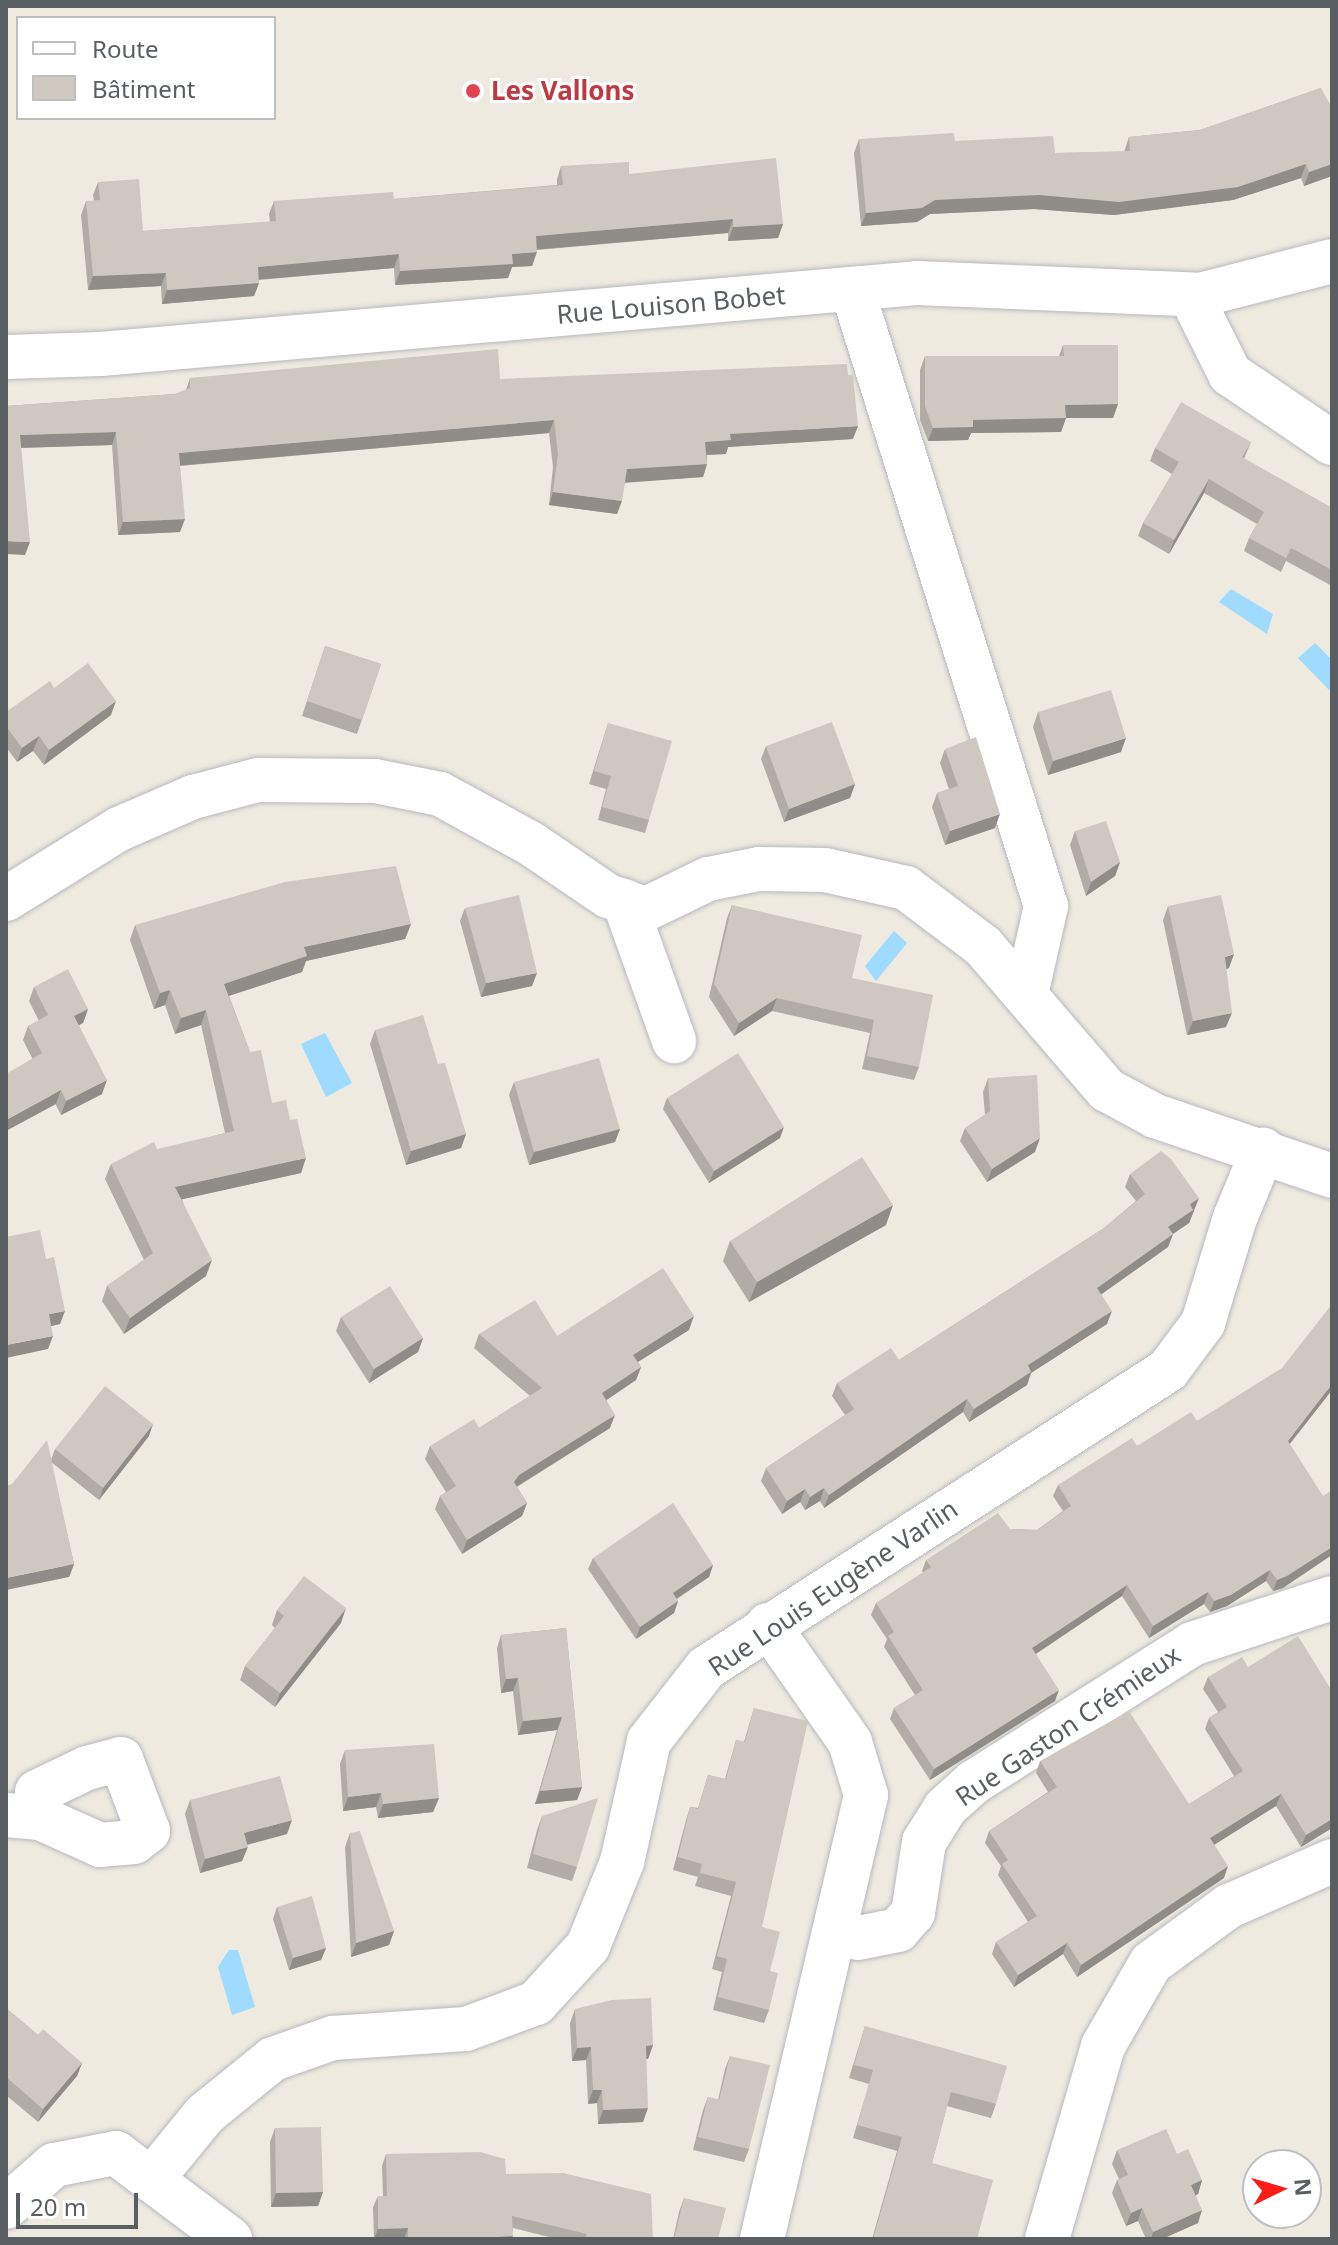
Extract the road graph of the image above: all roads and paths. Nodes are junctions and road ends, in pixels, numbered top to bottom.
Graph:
1 (1332, 261) edge
2 (852, 289) junction
3 (1200, 295) junction
4 (6, 357) edge
5 (1332, 443) edge
6 (6, 899) edge
7 (624, 901) junction
8 (1026, 995) junction
9 (674, 1041) dead end
10 (1263, 1150) junction
11 (1332, 1176) edge
12 (1332, 1598) edge
13 (768, 1625) junction
14 (1332, 1861) edge
15 (837, 1931) junction
16 (151, 2180) junction
17 (6, 2207) edge
18 (230, 2239) edge
19 (762, 2239) edge
20 (1047, 2239) edge

1 - 3 street, Rue Louison Bobet
2 - 3 street, Rue Louison Bobet
2 - 4 street, Rue Louison Bobet
2 - 8 street
3 - 5 street
6 - 7 street
7 - 8 street
7 - 9 street
8 - 10 street
10 - 11 street
10 - 13 street, Rue Louis Eugène Varlin
12 - 15 street, Rue Gaston Crémieux
13 - 15 street
13 - 16 street, Rue Louis Eugène Varlin
14 - 20 street
15 - 19 street
16 - 17 street
16 - 18 street

